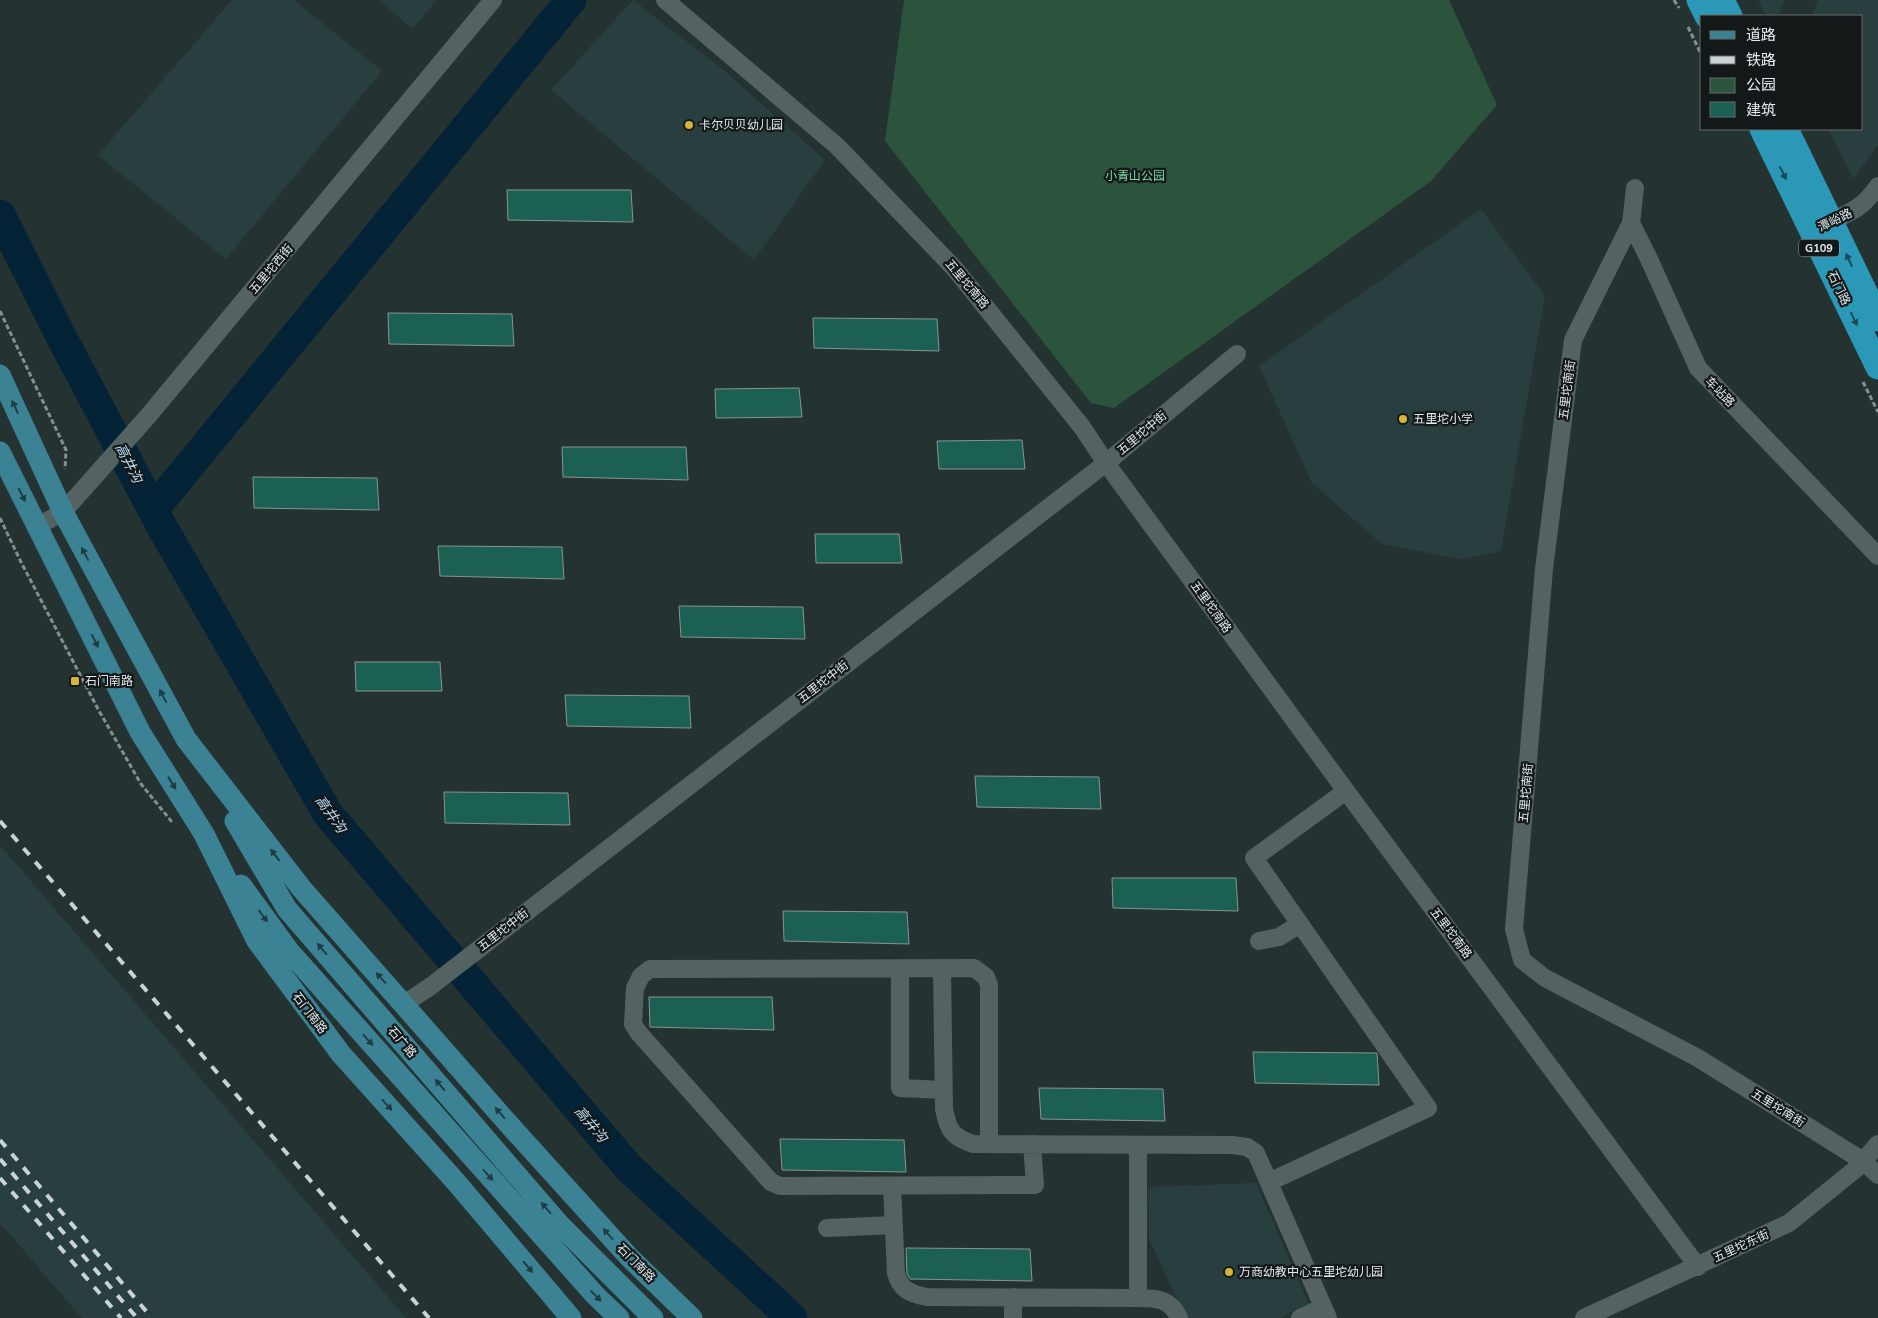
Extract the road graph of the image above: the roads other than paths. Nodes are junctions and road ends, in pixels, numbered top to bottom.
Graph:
1 (493, 0) edge
2 (665, 0) edge
3 (1699, 0) edge
4 (1722, 0) edge
5 (1706, 15) edge
6 (1730, 15) edge
7 (1763, 130) edge
8 (1786, 130) edge
9 (1878, 186) edge
10 (1636, 188) dead end
11 (1630, 223) junction
12 (1821, 226) junction
13 (1878, 319) edge
14 (1237, 354) dead end
15 (1878, 367) edge
16 (0, 375) edge
17 (0, 452) edge
18 (1106, 463) junction
19 (63, 512) junction
20 (38, 526) junction
21 (1878, 556) edge
22 (186, 739) junction
23 (1346, 791) junction
24 (204, 834) junction
25 (1300, 924) junction
26 (1259, 941) dead end
27 (900, 969) junction
28 (942, 969) junction
29 (404, 1004) junction
30 (943, 1090) junction
31 (989, 1144) junction
32 (1032, 1144) junction
33 (1878, 1144) edge
34 (1138, 1145) junction
35 (1862, 1161) junction
36 (1878, 1175) edge
37 (1268, 1182) junction
38 (892, 1186) junction
39 (894, 1226) junction
40 (827, 1228) dead end
41 (1698, 1266) junction
42 (1012, 1297) junction
43 (1138, 1298) junction
44 (1325, 1313) edge
45 (571, 1318) edge
46 (619, 1318) edge
47 (653, 1318) edge
48 (692, 1318) edge
49 (1013, 1318) edge
50 (1179, 1318) edge
51 (1300, 1318) edge
52 (1584, 1318) edge

1 - 19 street, 五里坨西街
2 - 18 street, 五里坨南路
3 - 5 highway
4 - 6 highway
7 -> 12 highway, 石门路 / G109
8 - 12 highway, 石门路 / G109
9 - 12 street, 潭峪路
10 - 11 street
11 - 21 street, 车站路
11 - 35 street, 五里坨南街
13 -> 12 highway, 石门路 / G109
12 -> 15 highway, 石门路 / G109
14 - 18 street, 五里坨中街
19 -> 16 main road, 石门南路
17 -> 20 main road, 石门南路
18 - 23 street, 五里坨南路
18 - 29 street, 五里坨中街
19 - 20 street, 五里坨西街
22 -> 19 main road, 石门南路
20 -> 24 main road, 石门南路
29 -> 22 main road, 石门南路
47 -> 22 main road, 石广路
23 - 25 street
23 - 41 street, 五里坨南路
24 -> 45 main road, 石门南路
24 -> 46 main road, 石广路
25 - 26 street
25 - 37 street
27 - 28 street
27 - 30 street
27 - 38 street
28 - 30 street
28 - 31 street
48 -> 29 main road, 石门南路
30 - 31 street
31 - 32 street
32 - 34 street
32 - 38 street
33 - 35 street, 五里坨东街
34 - 37 street
34 - 43 street
35 - 36 street, 五里坨南街
35 - 41 street, 五里坨东街
37 - 44 street
38 - 39 street
39 - 40 street
39 - 42 street
41 - 52 street, 五里坨东街
42 - 43 street
42 - 49 street
43 - 50 street
44 - 51 street

